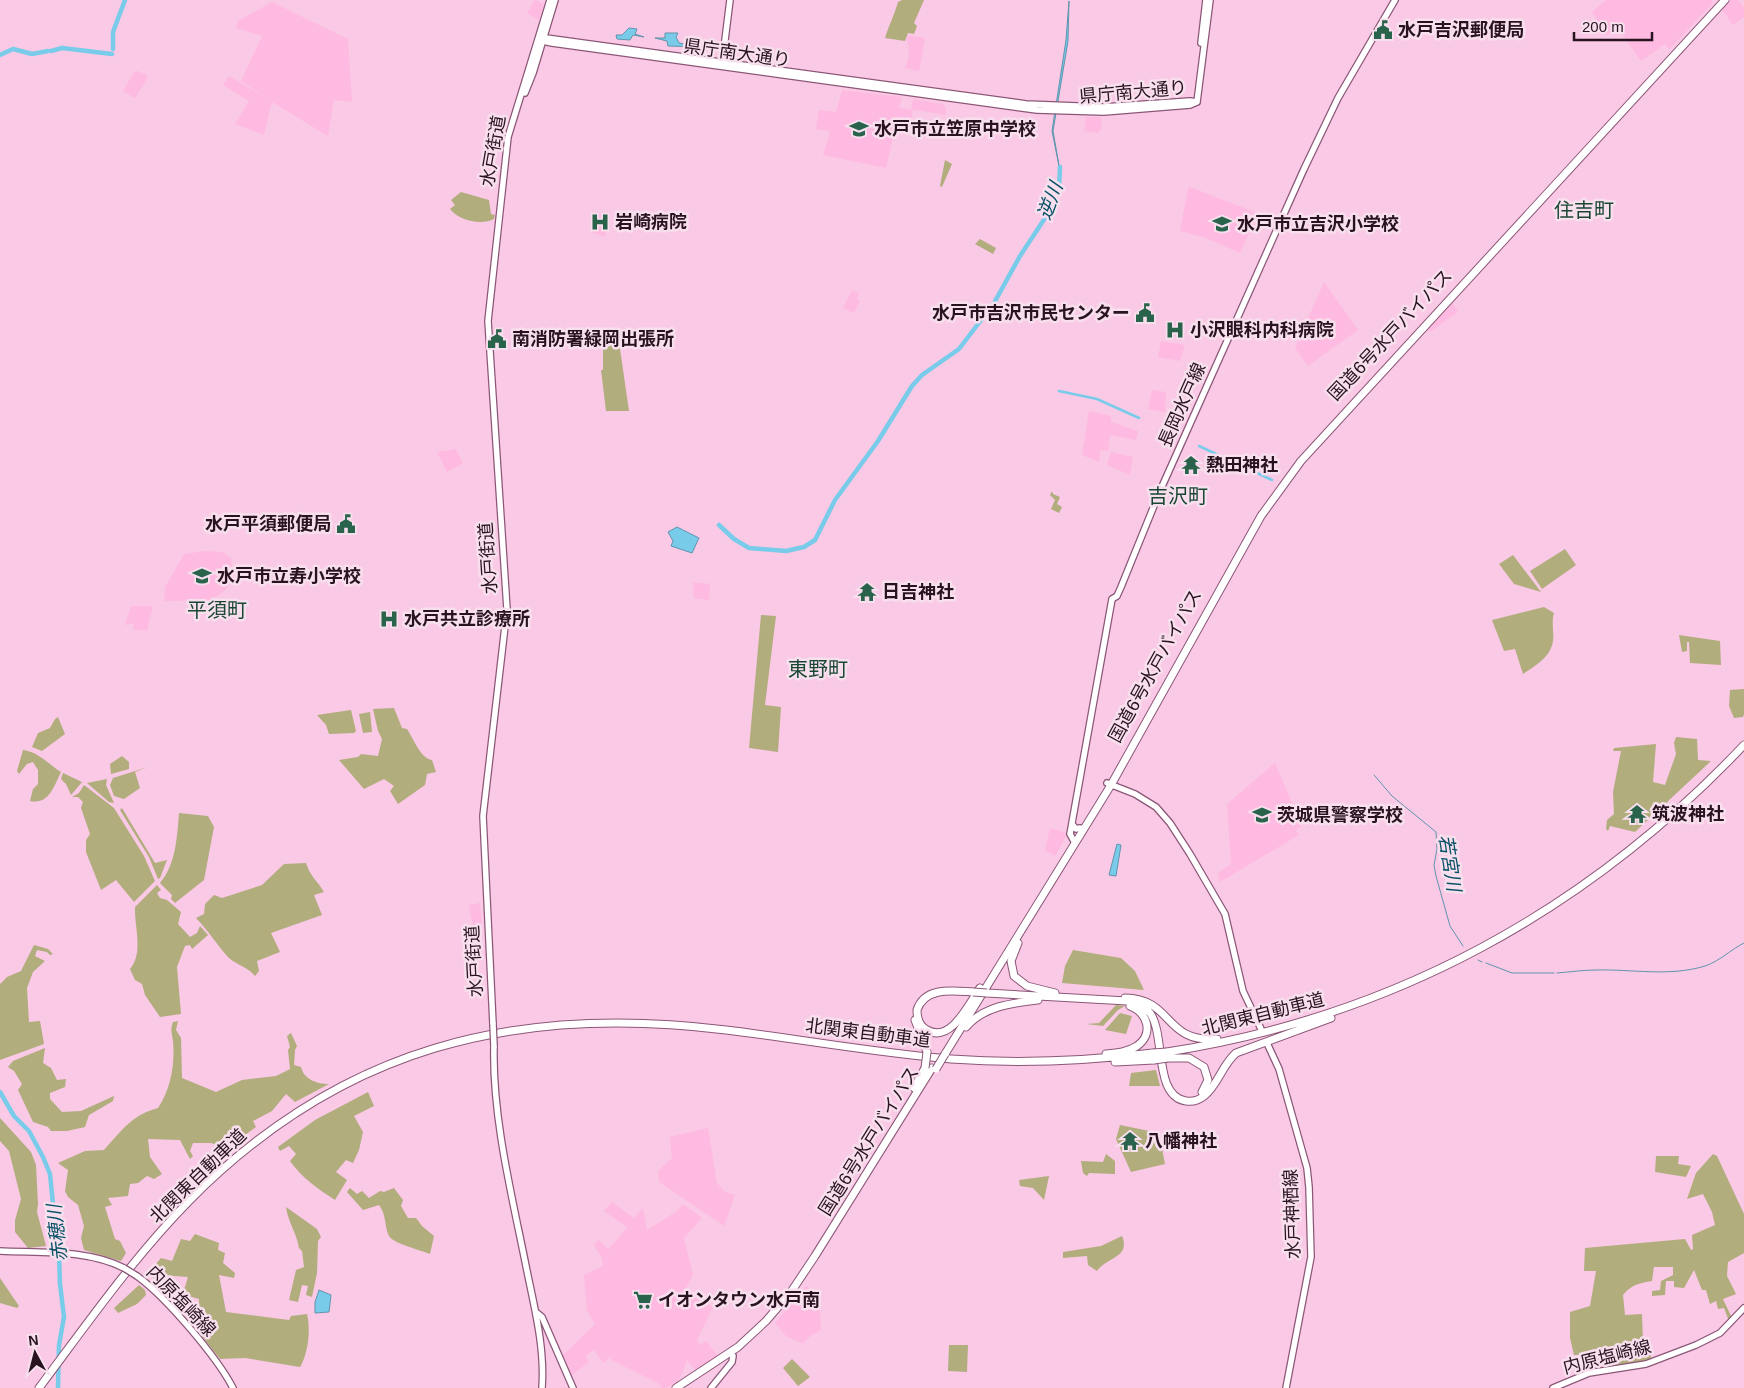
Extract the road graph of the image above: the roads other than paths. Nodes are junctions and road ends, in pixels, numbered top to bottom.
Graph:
1 (550, 0) edge
2 (555, 0) edge
3 (730, 0) edge
4 (1206, 0) edge
5 (1210, 0) edge
6 (1395, 0) edge
7 (1720, 0) edge
8 (1726, 0) edge
9 (542, 38) junction
10 (722, 64) junction
11 (1197, 102) junction
12 (1744, 745) edge
13 (1744, 752) edge
14 (1109, 784) junction
15 (1072, 824) junction
16 (1080, 828) junction
17 (1073, 842) junction
18 (1036, 907) junction
19 (984, 983) junction
20 (974, 991) junction
21 (1056, 996) junction
22 (1129, 998) junction
23 (1120, 1002) junction
24 (1331, 1018) junction
25 (1286, 1026) junction
26 (1261, 1029) dead end
27 (1267, 1043) dead end
28 (949, 1047) junction
29 (943, 1054) junction
30 (1167, 1055) junction
31 (1154, 1057) junction
32 (1024, 1062) junction
33 (931, 1068) junction
34 (0, 1251) edge
35 (1744, 1308) edge
36 (536, 1312) junction
37 (546, 1326) junction
38 (538, 1329) junction
39 (66, 1356) junction
40 (733, 1356) junction
41 (39, 1388) edge
42 (45, 1388) edge
43 (233, 1388) edge
44 (542, 1388) edge
45 (573, 1388) edge
46 (676, 1388) edge
47 (684, 1388) edge
48 (711, 1388) edge
49 (1286, 1388) edge
50 (1553, 1388) edge

1 - 9 main road, 水戸街道
2 - 9 main road, 水戸街道
3 - 10 main road
4 - 11 main road
5 - 11 main road
6 - 15 main road, 長岡水戸線
7 - 14 highway, 国道6号水戸バイパス
8 - 14 highway, 国道6号水戸バイパス
9 - 10 main road, 県庁南大通り
9 - 36 main road, 水戸街道, bridge
10 - 11 main road, 県庁南大通り
12 - 25 highway, 北関東自動車道
13 - 24 highway, 北関東自動車道
14 - 16 highway, 国道6号水戸バイパス
14 - 17 highway, 国道6号水戸バイパス
14 - 26 main road
15 - 16 main road
15 - 17 main road, 長岡水戸線
16 - 17 highway, 国道6号水戸バイパス
17 - 18 highway, 国道6号水戸バイパス
17 - 19 highway, 国道6号水戸バイパス
18 - 21 highway
18 - 28 highway, 国道6号水戸バイパス
19 - 20 highway
19 - 29 highway, 国道6号水戸バイパス
20 - 21 highway, bridge
20 - 33 highway, bridge
21 - 22 highway
21 - 23 highway
21 - 28 highway
22 - 25 highway
22 - 30 highway
23 - 24 highway
23 - 32 highway
24 - 30 highway, 北関東自動車道
25 - 30 highway, 北関東自動車道
27 - 49 main road, 水戸神栖線
28 - 29 highway, 国道6号水戸バイパス
29 - 33 highway, 国道6号水戸バイパス, bridge
30 - 31 highway, 北関東自動車道, bridge
31 - 32 highway, 北関東自動車道
31 - 39 highway, 北関東自動車道
32 - 39 highway, 北関東自動車道
33 - 40 highway, 国道6号水戸バイパス
33 - 46 highway, 国道6号水戸バイパス
34 - 43 main road, 内原塩崎線, bridge
35 - 50 main road, 内原塩崎線
36 - 37 main road
36 - 38 main road, 水戸街道
37 - 38 main road
37 - 45 main road
38 - 44 main road, 水戸街道
39 - 41 highway, 北関東自動車道
39 - 42 highway, 北関東自動車道
40 - 47 highway, 国道6号水戸バイパス
40 - 48 main road

